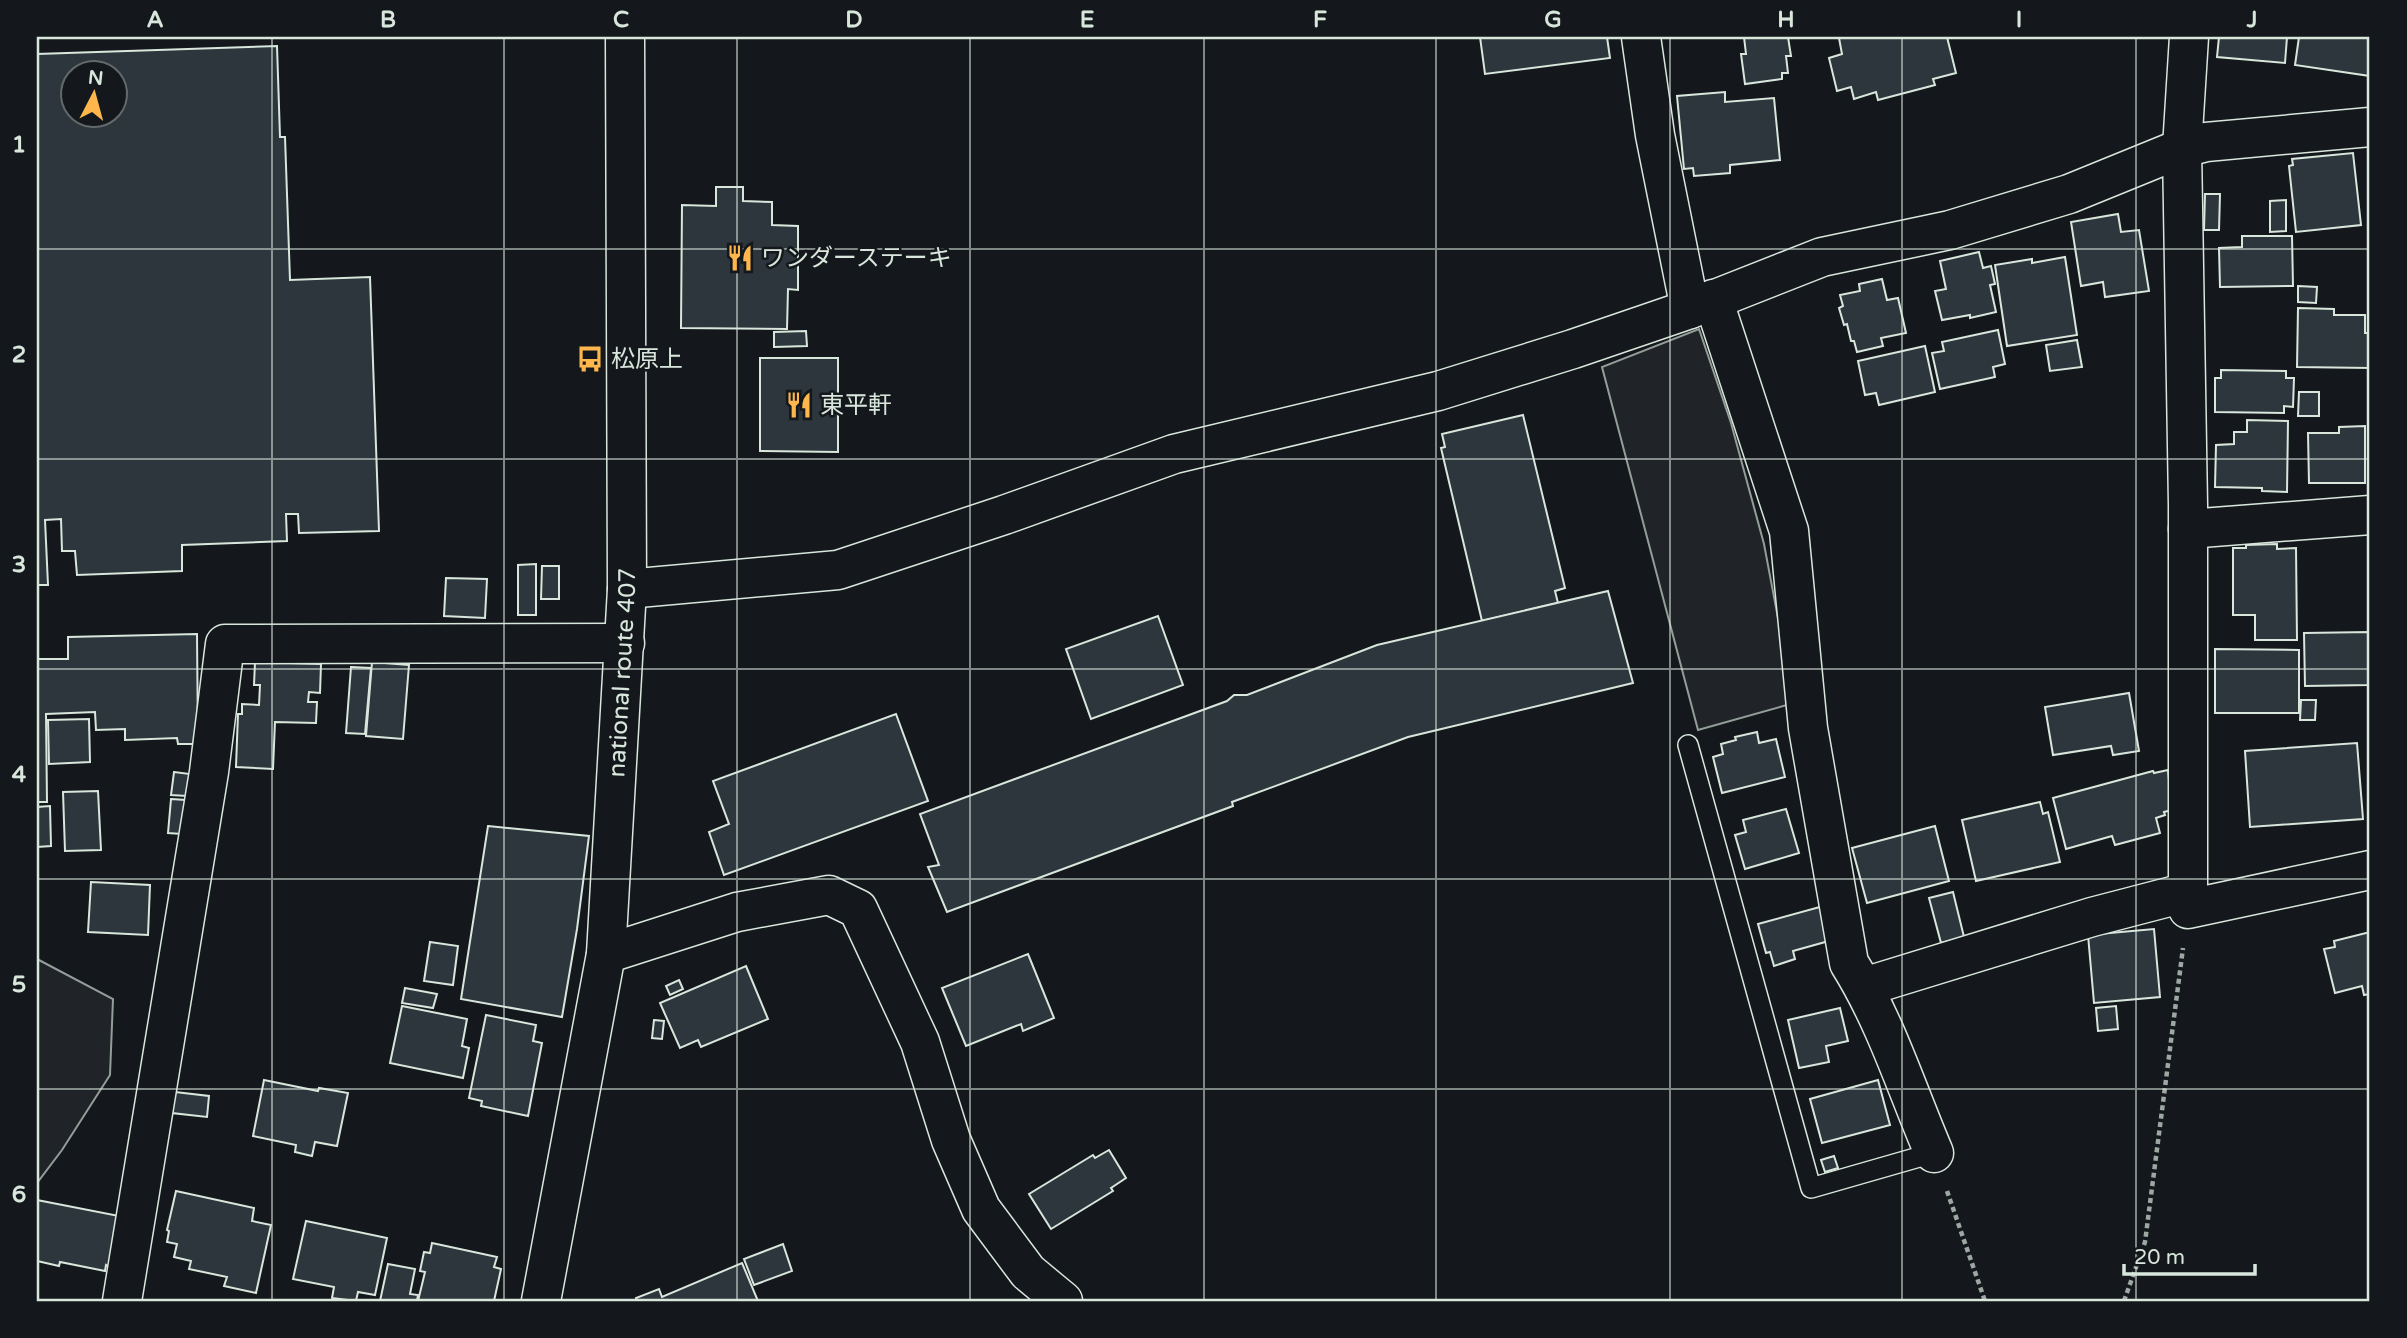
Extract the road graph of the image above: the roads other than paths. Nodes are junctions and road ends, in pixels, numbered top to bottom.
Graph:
1 (625, 37) edge
2 (1641, 37) edge
3 (2189, 37) edge
4 (2370, 127) edge
5 (2182, 148) junction
6 (1701, 304) junction
7 (2370, 515) edge
8 (2188, 529) junction
9 (628, 589) junction
10 (625, 643) junction
11 (1688, 746) dead end
12 (2370, 870) edge
13 (2188, 901) junction
14 (606, 954) junction
15 (1864, 987) junction
16 (1934, 1153) joint
17 (122, 1301) edge
18 (541, 1301) edge
19 (1063, 1301) edge

1 - 9 main road, national route 407
2 - 6 main road
3 - 5 main road
4 - 5 main road
5 - 6 main road
5 - 8 main road
6 - 9 main road
6 - 15 main road
7 - 8 main road
8 - 13 main road
9 - 10 main road, national route 407
10 - 14 main road, national route 407
10 - 17 main road
11 - 16 lane
12 - 13 main road
13 - 15 main road
14 - 18 main road, national route 407
14 - 19 main road
15 - 16 main road

